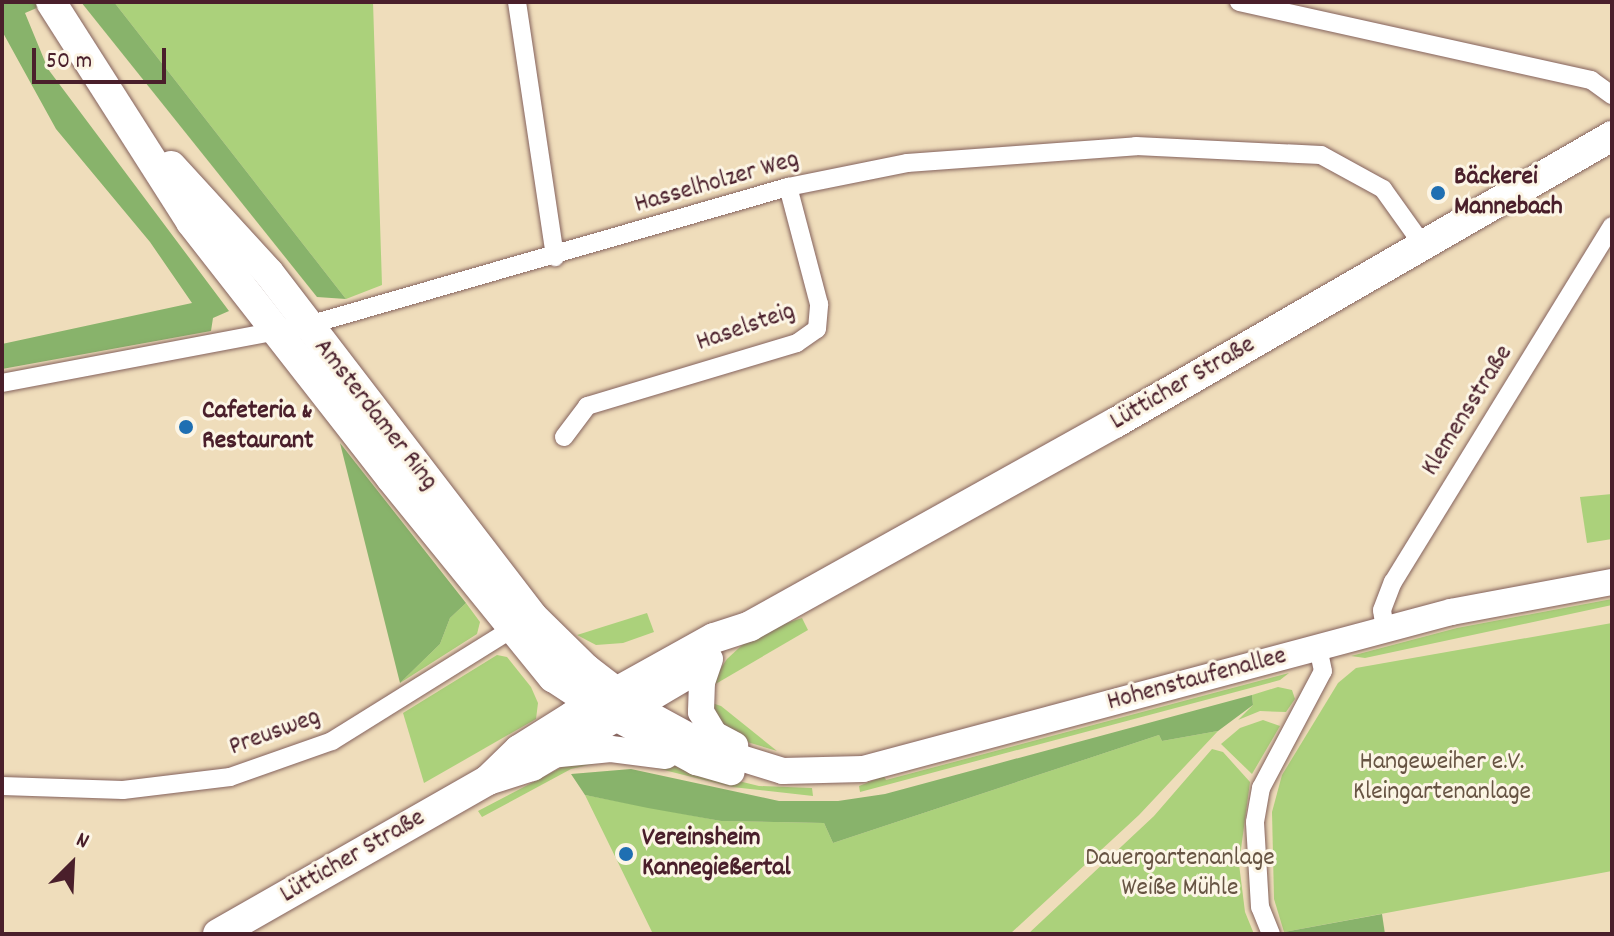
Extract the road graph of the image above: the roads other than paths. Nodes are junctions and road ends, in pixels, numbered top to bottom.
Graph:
1 (51, 2) edge
2 (517, 2) edge
3 (1239, 2) edge
4 (1612, 95) edge
5 (1612, 136) edge
6 (788, 187) junction
7 (1612, 226) edge
8 (1423, 245) junction
9 (555, 257) junction
10 (291, 328) junction
11 (2, 383) edge
12 (564, 437) dead end
13 (1612, 582) edge
14 (522, 623) junction
15 (750, 626) junction
16 (1385, 629) junction
17 (1318, 647) junction
18 (710, 659) junction
19 (615, 705) junction
20 (550, 755) junction
21 (696, 762) junction
22 (780, 770) junction
23 (488, 780) junction
24 (2, 786) edge
25 (218, 934) edge
26 (1271, 934) edge

1 - 10 main road, Amsterdamer Ring
2 - 9 street
3 - 4 street
5 - 8 main road, Lütticher Straße
6 - 8 street, Hasselholzer Weg
6 - 9 street, Hasselholzer Weg
6 - 12 street, Haselsteig
7 - 16 street, Klemensstraße
8 - 15 main road, Lütticher Straße
9 - 10 street, Hasselholzer Weg
10 - 11 street, Hasselholzer Weg
10 - 14 main road, Amsterdamer Ring
13 - 16 main road, Hohenstaufenallee
14 - 19 main road, Amsterdamer Ring
14 - 24 street, Preusweg
15 - 18 main road, Lütticher Straße
15 - 19 main road, Lütticher Straße
16 - 17 main road, Hohenstaufenallee
17 - 22 main road, Hohenstaufenallee
17 - 26 street
18 - 19 main road, Lütticher Straße
18 - 22 main road
19 - 20 main road, Lütticher Straße
19 - 21 main road, Hohenstaufenallee
19 - 22 main road, Hohenstaufenallee
19 - 23 main road, Lütticher Straße
20 - 21 main road
20 - 23 main road, Lütticher Straße
21 - 22 main road, Hohenstaufenallee
23 - 25 main road, Lütticher Straße

